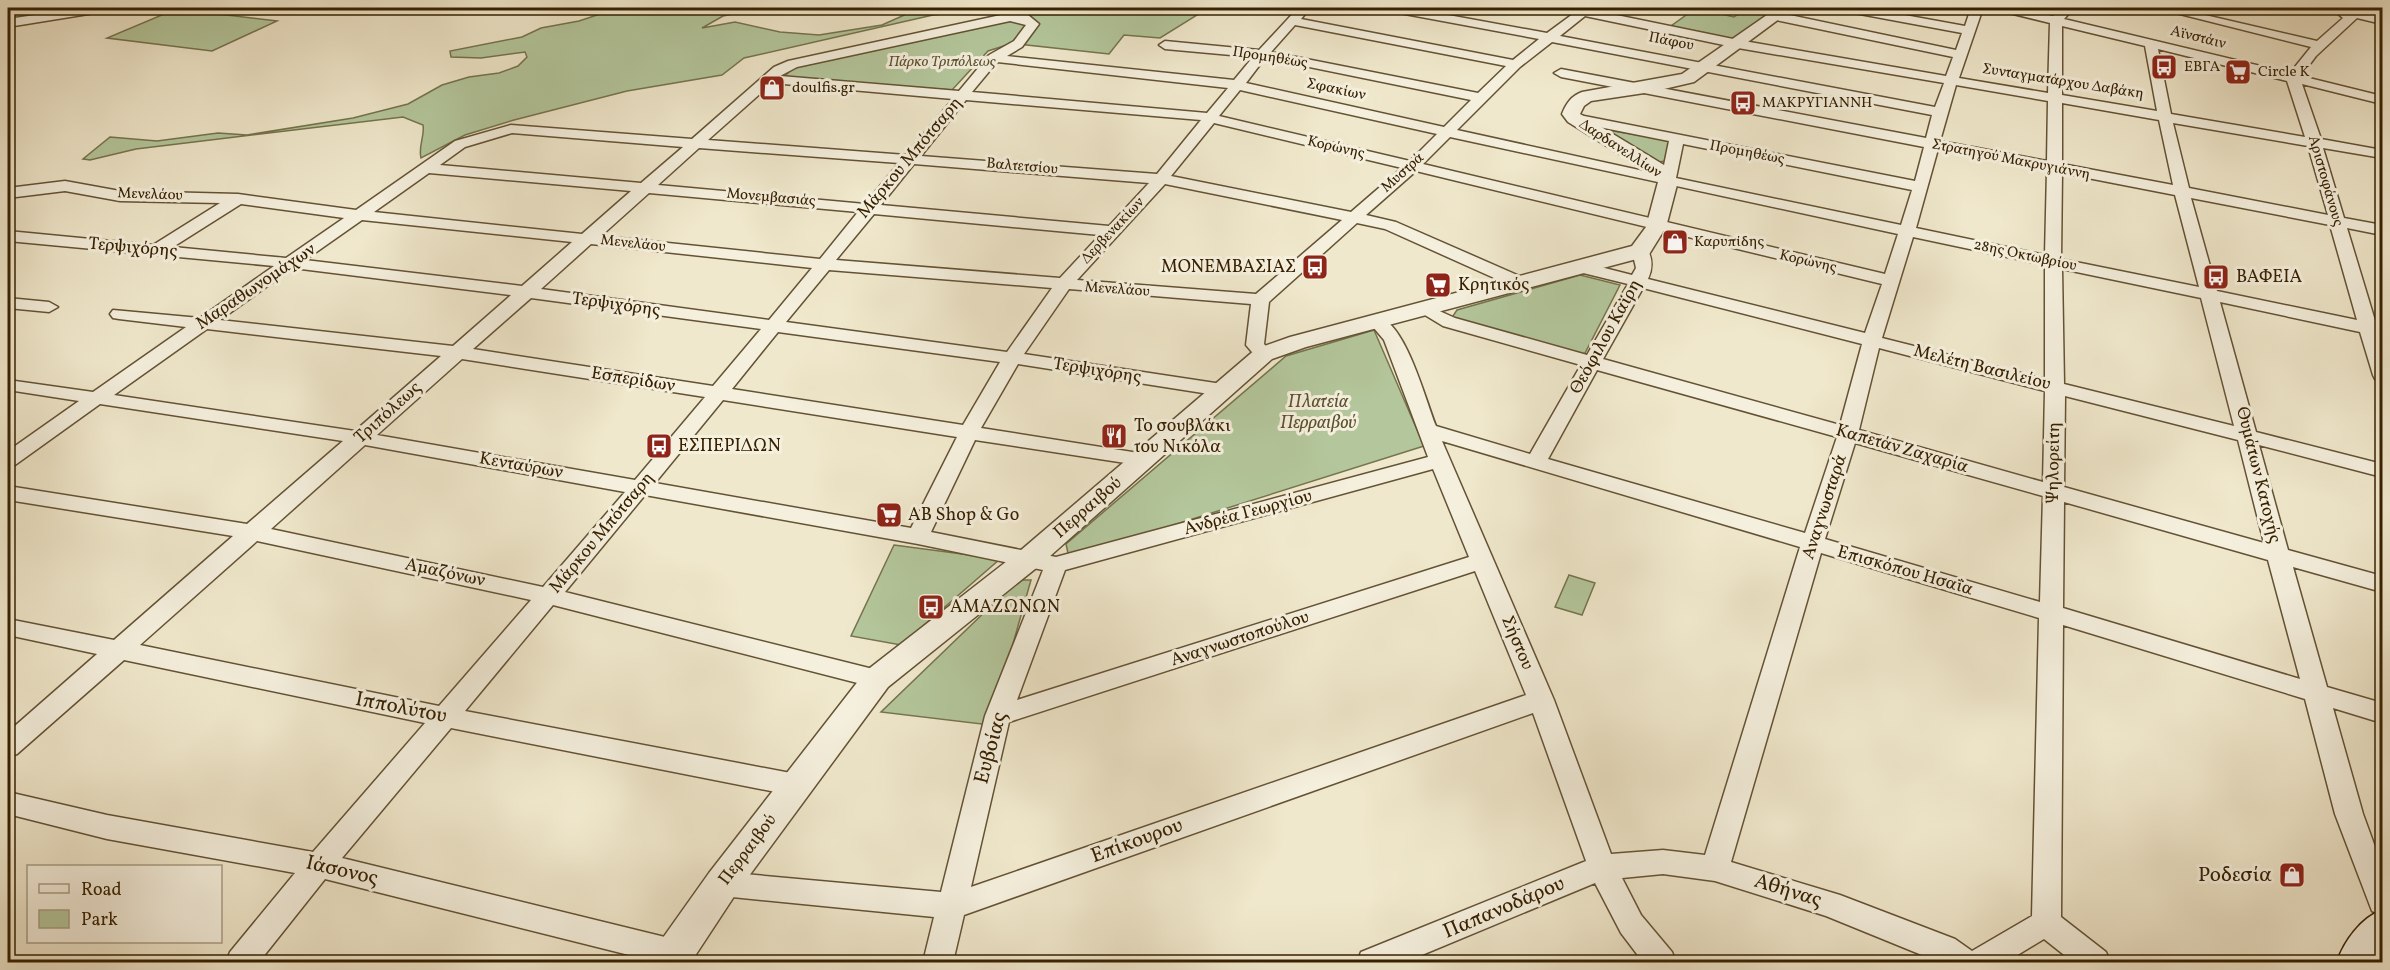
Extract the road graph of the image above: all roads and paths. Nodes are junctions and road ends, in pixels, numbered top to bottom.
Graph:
1 (101, 8) edge
2 (1304, 8) edge
3 (1394, 8) edge
4 (1472, 8) edge
5 (1849, 8) edge
6 (1977, 8) edge
7 (2005, 8) edge
8 (2162, 8) edge
9 (2326, 8) edge
10 (2340, 9) edge
11 (1585, 10) edge
12 (1781, 12) edge
13 (2062, 14) edge
14 (1465, 20) junction
15 (2382, 20) edge
16 (1292, 21) junction
17 (8, 23) edge
18 (1033, 24) joint
19 (1967, 30) junction
20 (1551, 36) junction
21 (1738, 44) junction
22 (2151, 44) junction
23 (1164, 45) dead end
24 (2320, 45) junction
25 (1262, 54) junction
26 (1960, 55) junction
27 (994, 58) junction
28 (1515, 64) junction
29 (1707, 66) junction
30 (1561, 73) dead end
31 (769, 79) junction
32 (2293, 79) junction
33 (1953, 81) junction
34 (1238, 85) junction
35 (1640, 87) junction
36 (963, 95) junction
37 (2055, 97) junction
38 (1481, 98) junction
39 (2382, 100) edge
40 (1940, 112) junction
41 (2163, 115) junction
42 (1212, 118) junction
43 (1574, 118) junction
44 (511, 129) joint
45 (1448, 132) junction
46 (1677, 140) junction
47 (2314, 141) junction
48 (694, 142) junction
49 (1932, 145) junction
50 (2382, 154) edge
51 (910, 158) junction
52 (1413, 166) junction
53 (429, 168) junction
54 (2054, 168) junction
55 (1161, 180) junction
56 (1668, 181) junction
57 (644, 187) junction
58 (1921, 187) junction
59 (2182, 192) junction
60 (8, 193) edge
61 (238, 199) junction
62 (868, 207) junction
63 (360, 215) junction
64 (1356, 216) junction
65 (2336, 222) junction
66 (1656, 227) junction
67 (2382, 230) edge
68 (1112, 231) junction
69 (1907, 231) junction
70 (8, 236) edge
71 (584, 239) junction
72 (156, 250) junction
73 (1640, 251) junction
74 (2053, 262) junction
75 (291, 263) junction
76 (823, 264) junction
77 (1581, 267) junction
78 (1638, 281) junction
79 (1892, 281) junction
80 (1518, 282) junction
81 (1063, 285) junction
82 (526, 292) junction
83 (2210, 295) junction
84 (1260, 300) junction
85 (8, 303) edge
86 (49, 307) dead end
87 (1424, 309) junction
88 (119, 314) dead end
89 (1377, 321) junction
90 (203, 323) junction
91 (773, 327) junction
92 (2376, 330) edge
93 (1872, 341) junction
94 (456, 352) junction
95 (1264, 354) junction
96 (1012, 358) junction
97 (1594, 362) junction
98 (2382, 375) edge
99 (10, 385) dead end
100 (2055, 387) junction
101 (1222, 390) junction
102 (717, 393) junction
103 (99, 397) junction
104 (1427, 430) junction
105 (969, 432) junction
106 (1848, 433) junction
107 (2248, 436) junction
108 (361, 438) junction
109 (8, 460) edge
110 (1144, 460) junction
111 (1440, 460) junction
112 (1536, 461) junction
113 (2382, 470) edge
114 (641, 487) junction
115 (2054, 491) junction
116 (8, 493) edge
117 (251, 532) junction
118 (918, 537) junction
119 (1812, 545) junction
120 (2278, 554) junction
121 (1481, 561) junction
122 (1043, 562) junction
123 (2382, 584) edge
124 (549, 596) junction
125 (2050, 613) junction
126 (8, 627) edge
127 (116, 651) junction
128 (877, 679) junction
129 (2317, 692) junction
130 (1541, 700) junction
131 (2382, 714) edge
132 (998, 716) junction
133 (445, 717) junction
134 (8, 747) edge
135 (796, 785) junction
136 (8, 803) edge
137 (319, 865) junction
138 (1602, 867) junction
139 (1715, 869) junction
140 (722, 885) junction
141 (2382, 902) edge
142 (952, 906) junction
143 (2046, 923) junction
144 (2382, 929) edge
145 (671, 958) edge
146 (241, 963) edge
147 (938, 963) edge
148 (1372, 963) edge
149 (1661, 963) edge
150 (1963, 963) edge
151 (1980, 963) edge
152 (2095, 963) edge
153 (2358, 963) edge

1 - 17 street
2 - 16 street, Δερβενακίων
3 - 14 street, Πάφου
4 - 14 street
5 - 19 street
6 - 19 street, Αναγνωσταρά
7 - 13 street, Αϊνστάιν
8 - 24 street
9 - 10 street
10 - 15 street
10 - 24 street
11 - 20 street, Μυστρά
11 - 21 street, Συνταγματάρχου Δαβάκη
12 - 21 street, Δαρδανελλίων
12 - 26 street
13 - 22 street, Αϊνστάιν
13 - 37 street, Ψηλορείτη
14 - 20 street, Πάφου
16 - 25 street, Δερβενακίων
16 - 28 street
18 - 27 street, Μάρκου Μπότσαρη
18 - 31 street, Τριπόλεως
19 - 26 street, Αναγνωσταρά
20 - 28 street, Μυστρά
20 - 29 street, Πάφου
21 - 29 street, Δαρδανελλίων
21 - 33 street, Συνταγματάρχου Δαβάκη
22 - 32 street, Αϊνστάιν
22 - 41 street, Θυμάτων Κατοχής
23 - 25 street, Προμηθέως
24 - 32 street
25 - 34 street, Δερβενακίων
25 - 38 street, Προμηθέως
26 - 33 street, Αναγνωσταρά
27 - 34 street, Σφακίων
27 - 36 street, Μάρκου Μπότσαρη
28 - 38 street, Μυστρά
29 - 35 street, Δαρδανελλίων
29 - 40 street, Πάφου
30 - 35 street, Στρατηγού Μακρυγιάννη
31 - 36 street, Κορώνης
31 - 48 street, Τριπόλεως
32 - 39 street, Αϊνστάιν
32 - 47 street, Αριστοφάνους
33 - 37 street, Συνταγματάρχου Δαβάκη
33 - 40 street, Αναγνωσταρά
34 - 42 street, Δερβενακίων
34 - 45 street, Σφακίων
35 - 43 street, Δαρδανελλίων
35 - 49 street, Στρατηγού Μακρυγιάννη
36 - 42 street, Κορώνης
36 - 51 street, Μάρκου Μπότσαρη
37 - 41 street, Συνταγματάρχου Δαβάκη
37 - 54 street, Ψηλορείτη
38 - 45 street, Μυστρά
40 - 49 street, Αναγνωσταρά
41 - 47 street, Συνταγματάρχου Δαβάκη
41 - 59 street, Θυμάτων Κατοχής
42 - 52 street, Κορώνης
42 - 55 street, Δερβενακίων
43 - 46 street, Προμηθέως
43 - 56 street, Δαρδανελλίων
44 - 48 street, Βαλτετσίου
44 - 53 street, Μαραθωνομάχων
45 - 52 street, Μυστρά
45 - 56 street, Σφακίων
46 - 56 street
46 - 58 street, Προμηθέως
47 - 50 street, Συνταγματάρχου Δαβάκη
47 - 65 street, Αριστοφάνους
48 - 51 street, Βαλτετσίου
48 - 57 street, Τριπόλεως
49 - 54 street, Στρατηγού Μακρυγιάννη
49 - 58 street, Αναγνωσταρά
51 - 55 street, Βαλτετσίου
51 - 62 street, Μάρκου Μπότσαρη
52 - 64 street, Μυστρά
52 - 66 street, Κορώνης
53 - 57 street, Μονεμβασιάς
53 - 63 street, Μαραθωνομάχων
54 - 59 street, Στρατηγού Μακρυγιάννη
54 - 74 street, Ψηλορείτη
55 - 64 street, Βαλτετσίου
55 - 68 street, Δερβενακίων
56 - 66 street
56 - 69 street, 28ης Οκτωβρίου
57 - 62 street, Μονεμβασιάς
57 - 71 street, Τριπόλεως
58 - 69 street, Αναγνωσταρά
59 - 65 street, Στρατηγού Μακρυγιάννη
59 - 83 street, Θυμάτων Κατοχής
60 - 61 street, Μενελάου
61 - 63 street, Μενελάου
61 - 72 street
62 - 68 street, Μονεμβασιάς
62 - 76 street, Μάρκου Μπότσαρη
63 - 71 street, Μενελάου
63 - 75 street, Μαραθωνομάχων
64 - 80 street, Βαλτετσίου
64 - 84 street, Μυστρά
65 - 67 street, Στρατηγού Μακρυγιάννη
65 - 92 street, Αριστοφάνους
66 - 73 street
66 - 79 street, Κορώνης
68 - 81 street, Δερβενακίων
69 - 74 street, 28ης Οκτωβρίου
69 - 79 street, Αναγνωσταρά
70 - 72 street, Τερψιχόρης
71 - 76 street, Μενελάου
71 - 82 street, Τριπόλεως
72 - 75 street, Τερψιχόρης
73 - 77 street, Περραιβού
73 - 78 street, Θεόφιλου Καϊρη
74 - 83 street, 28ης Οκτωβρίου
74 - 100 street, Ψηλορείτη
75 - 82 street, Τερψιχόρης
75 - 90 street, Μαραθωνομάχων
76 - 81 street, Μενελάου
76 - 91 street, Μάρκου Μπότσαρη
77 - 78 street, Μελέτη Βασιλείου
77 - 80 street, Περραιβού
78 - 93 street, Μελέτη Βασιλείου
78 - 97 street, Θεόφιλου Καϊρη
79 - 93 street, Αναγνωσταρά
80 - 87 street, Περραιβού
81 - 84 street, Μενελάου
81 - 96 street, Δερβενακίων
82 - 91 street, Τερψιχόρης
82 - 94 street, Τριπόλεως
83 - 92 street, 28ης Οκτωβρίου
83 - 107 street, Θυμάτων Κατοχής
84 - 95 street
85 - 86 street
87 - 89 street, Περραιβού
87 - 97 street, Καπετάν Ζαχαρία
88 - 90 street, Εσπερίδων
89 - 95 street, Περραιβού
89 - 104 street, Σήστου
90 - 94 street, Εσπερίδων
90 - 103 street, Μαραθωνομάχων
91 - 96 street, Τερψιχόρης
91 - 102 street, Μάρκου Μπότσαρη
92 - 98 street, Αριστοφάνους
93 - 100 street, Μελέτη Βασιλείου
93 - 106 street, Αναγνωσταρά
94 - 102 street, Εσπερίδων
94 - 108 street, Τριπόλεως
95 - 101 street, Περραιβού
96 - 101 street, Τερψιχόρης
96 - 105 street, Δερβενακίων
97 - 106 street, Καπετάν Ζαχαρία
97 - 112 street, Θεόφιλου Καϊρη
99 - 103 street, Κενταύρων
100 - 107 street, Μελέτη Βασιλείου
100 - 115 street, Ψηλορείτη
101 - 110 street, Περραιβού
102 - 105 street, Εσπερίδων
102 - 114 street, Μάρκου Μπότσαρη
103 - 108 street, Κενταύρων
103 - 109 street, Μαραθωνομάχων
104 - 111 street, Σήστου
104 - 112 street, Επισκόπου Ησαΐα
105 - 110 street, Εσπερίδων
105 - 118 street, Δερβενακίων
106 - 115 street, Καπετάν Ζαχαρία
106 - 119 street, Αναγνωσταρά
107 - 113 street, Μελέτη Βασιλείου
107 - 120 street, Θυμάτων Κατοχής
108 - 114 street, Κενταύρων
108 - 117 street, Τριπόλεως
110 - 122 street, Περραιβού
111 - 121 street, Σήστου
111 - 122 street, Ανδρέα Γεωργίου
112 - 119 street, Επισκόπου Ησαΐα
114 - 118 street, Κενταύρων
114 - 124 street, Μάρκου Μπότσαρη
115 - 120 street, Καπετάν Ζαχαρία
115 - 125 street, Ψηλορείτη
116 - 117 street, Αμαζόνων
117 - 124 street, Αμαζόνων
117 - 127 street, Τριπόλεως
118 - 122 street, Κενταύρων
119 - 125 street, Επισκόπου Ησαΐα
119 - 139 street, Αναγνωσταρά
120 - 123 street, Καπετάν Ζαχαρία
120 - 129 street, Θυμάτων Κατοχής
121 - 130 street, Σήστου
121 - 132 street, Αναγνωστοπούλου
122 - 128 street, Περραιβού
122 - 132 street, Ευβοίας
124 - 128 street, Αμαζόνων
124 - 133 street, Μάρκου Μπότσαρη
125 - 129 street, Επισκόπου Ησαΐα
125 - 143 street, Ψηλορείτη
126 - 127 street, Ιππολύτου
127 - 133 street, Ιππολύτου
127 - 134 street, Τριπόλεως
128 - 135 street, Περραιβού
129 - 131 street, Επισκόπου Ησαΐα
129 - 141 street, Θυμάτων Κατοχής
130 - 138 street, Σήστου
130 - 142 street, Επίκουρου
132 - 142 street, Ευβοίας
133 - 135 street, Ιππολύτου
133 - 137 street, Μάρκου Μπότσαρη
135 - 140 street, Περραιβού
136 - 137 street, Ιάσονος
137 - 145 street, Ιάσονος
137 - 146 street, Μάρκου Μπότσαρη
138 - 139 street, Αθήνας
138 - 148 street, Παπανοδάρου
138 - 149 street, Σήστου
139 - 150 street, Αθήνας
140 - 142 street, Επίκουρου
140 - 145 street, Περραιβού
142 - 147 street, Ευβοίας
143 - 151 street
143 - 152 street
144 - 153 main road

